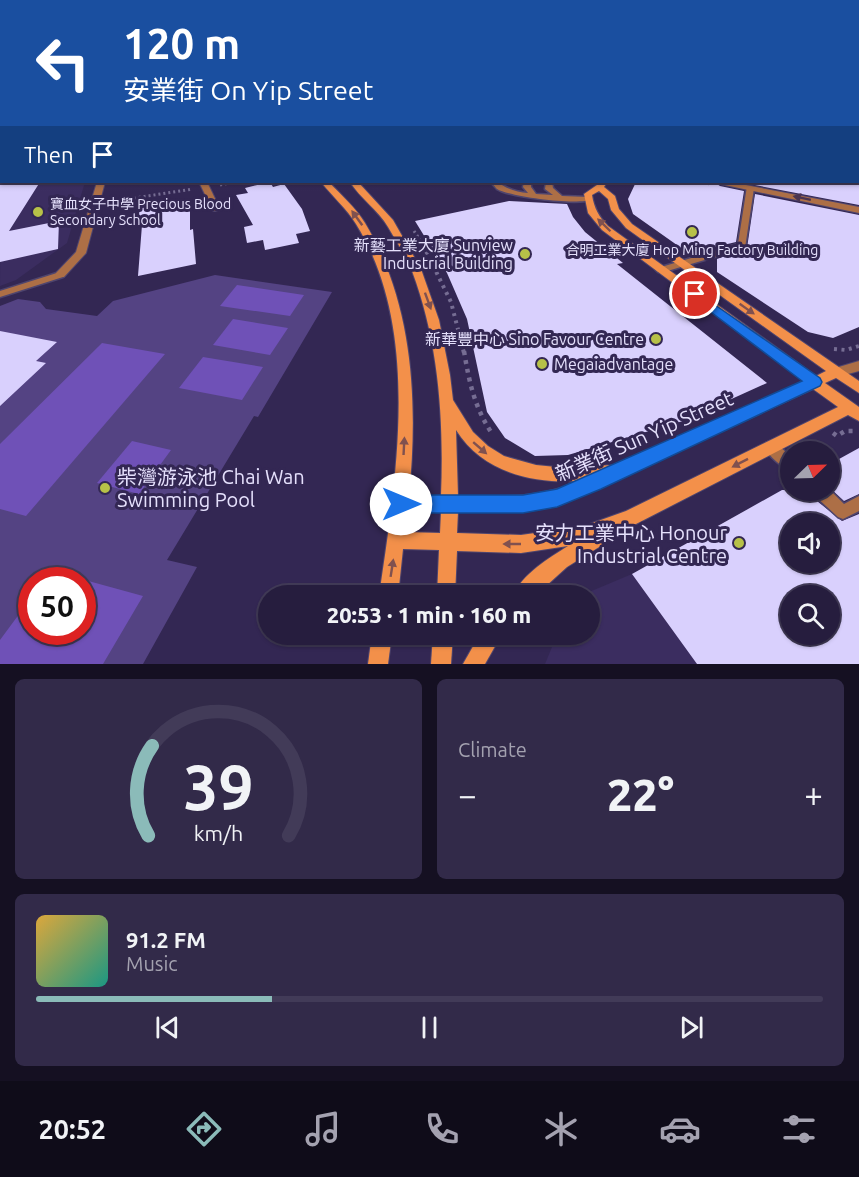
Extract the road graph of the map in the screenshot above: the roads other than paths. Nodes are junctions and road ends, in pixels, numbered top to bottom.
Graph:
1 (100, 183) edge
2 (203, 183) edge
3 (326, 183) edge
4 (355, 183) edge
5 (495, 183) edge
6 (514, 183) dead end
7 (528, 183) edge
8 (549, 183) edge
9 (725, 183) edge
10 (602, 184) edge
11 (750, 188) junction
12 (529, 194) junction
13 (561, 197) junction
14 (588, 199) junction
15 (216, 209) dead end
16 (859, 210) edge
17 (682, 264) junction
18 (661, 270) junction
19 (60, 275) joint
20 (0, 294) edge
21 (859, 366) edge
22 (837, 372) junction
23 (814, 382) junction
24 (859, 388) edge
25 (447, 400) junction
26 (856, 409) edge
27 (771, 447) junction
28 (780, 455) edge
29 (624, 470) junction
30 (831, 501) edge
31 (859, 503) edge
32 (401, 504) junction
33 (449, 504) junction
34 (630, 518) junction
35 (396, 540) junction
36 (448, 543) junction
37 (390, 585) edge
38 (446, 585) edge
39 (531, 585) edge
40 (381, 645) edge
41 (442, 645) edge
42 (485, 645) edge
43 (378, 664) edge
44 (441, 664) edge
45 (473, 664) edge

1 - 19 street
2 - 15 street
32 -> 3 main road
4 -> 25 main road
5 - 12 lane
6 - 12 lane
7 - 12 lane
8 - 13 lane
9 - 11 street
10 - 14 main road
10 - 17 main road
16 -> 11 street
11 - 17 lane
12 - 13 lane
13 - 14 lane
18 -> 14 main road
17 - 18 lane
17 -> 22 main road
18 - 23 main road
19 - 20 lane
21 - 22 street, 新業街 Sun Yip Street
22 - 23 main road, 新業街 Sun Yip Street
22 - 24 main road
23 - 26 main road
23 - 29 main road, 新業街 Sun Yip Street
25 -> 29 main road
25 - 33 main road
26 - 27 main road
27 - 28 lane
27 -> 34 main road
29 - 33 main road, 新業街 Sun Yip Street
30 - 31 lane
32 - 33 main road, 新業街 Sun Yip Street
32 - 35 main road
33 - 36 main road
34 -> 36 main road
34 - 39 main road
35 - 36 main road
37 -> 35 main road
36 - 38 main road
40 - 43 main road
41 - 44 main road
42 - 45 main road

